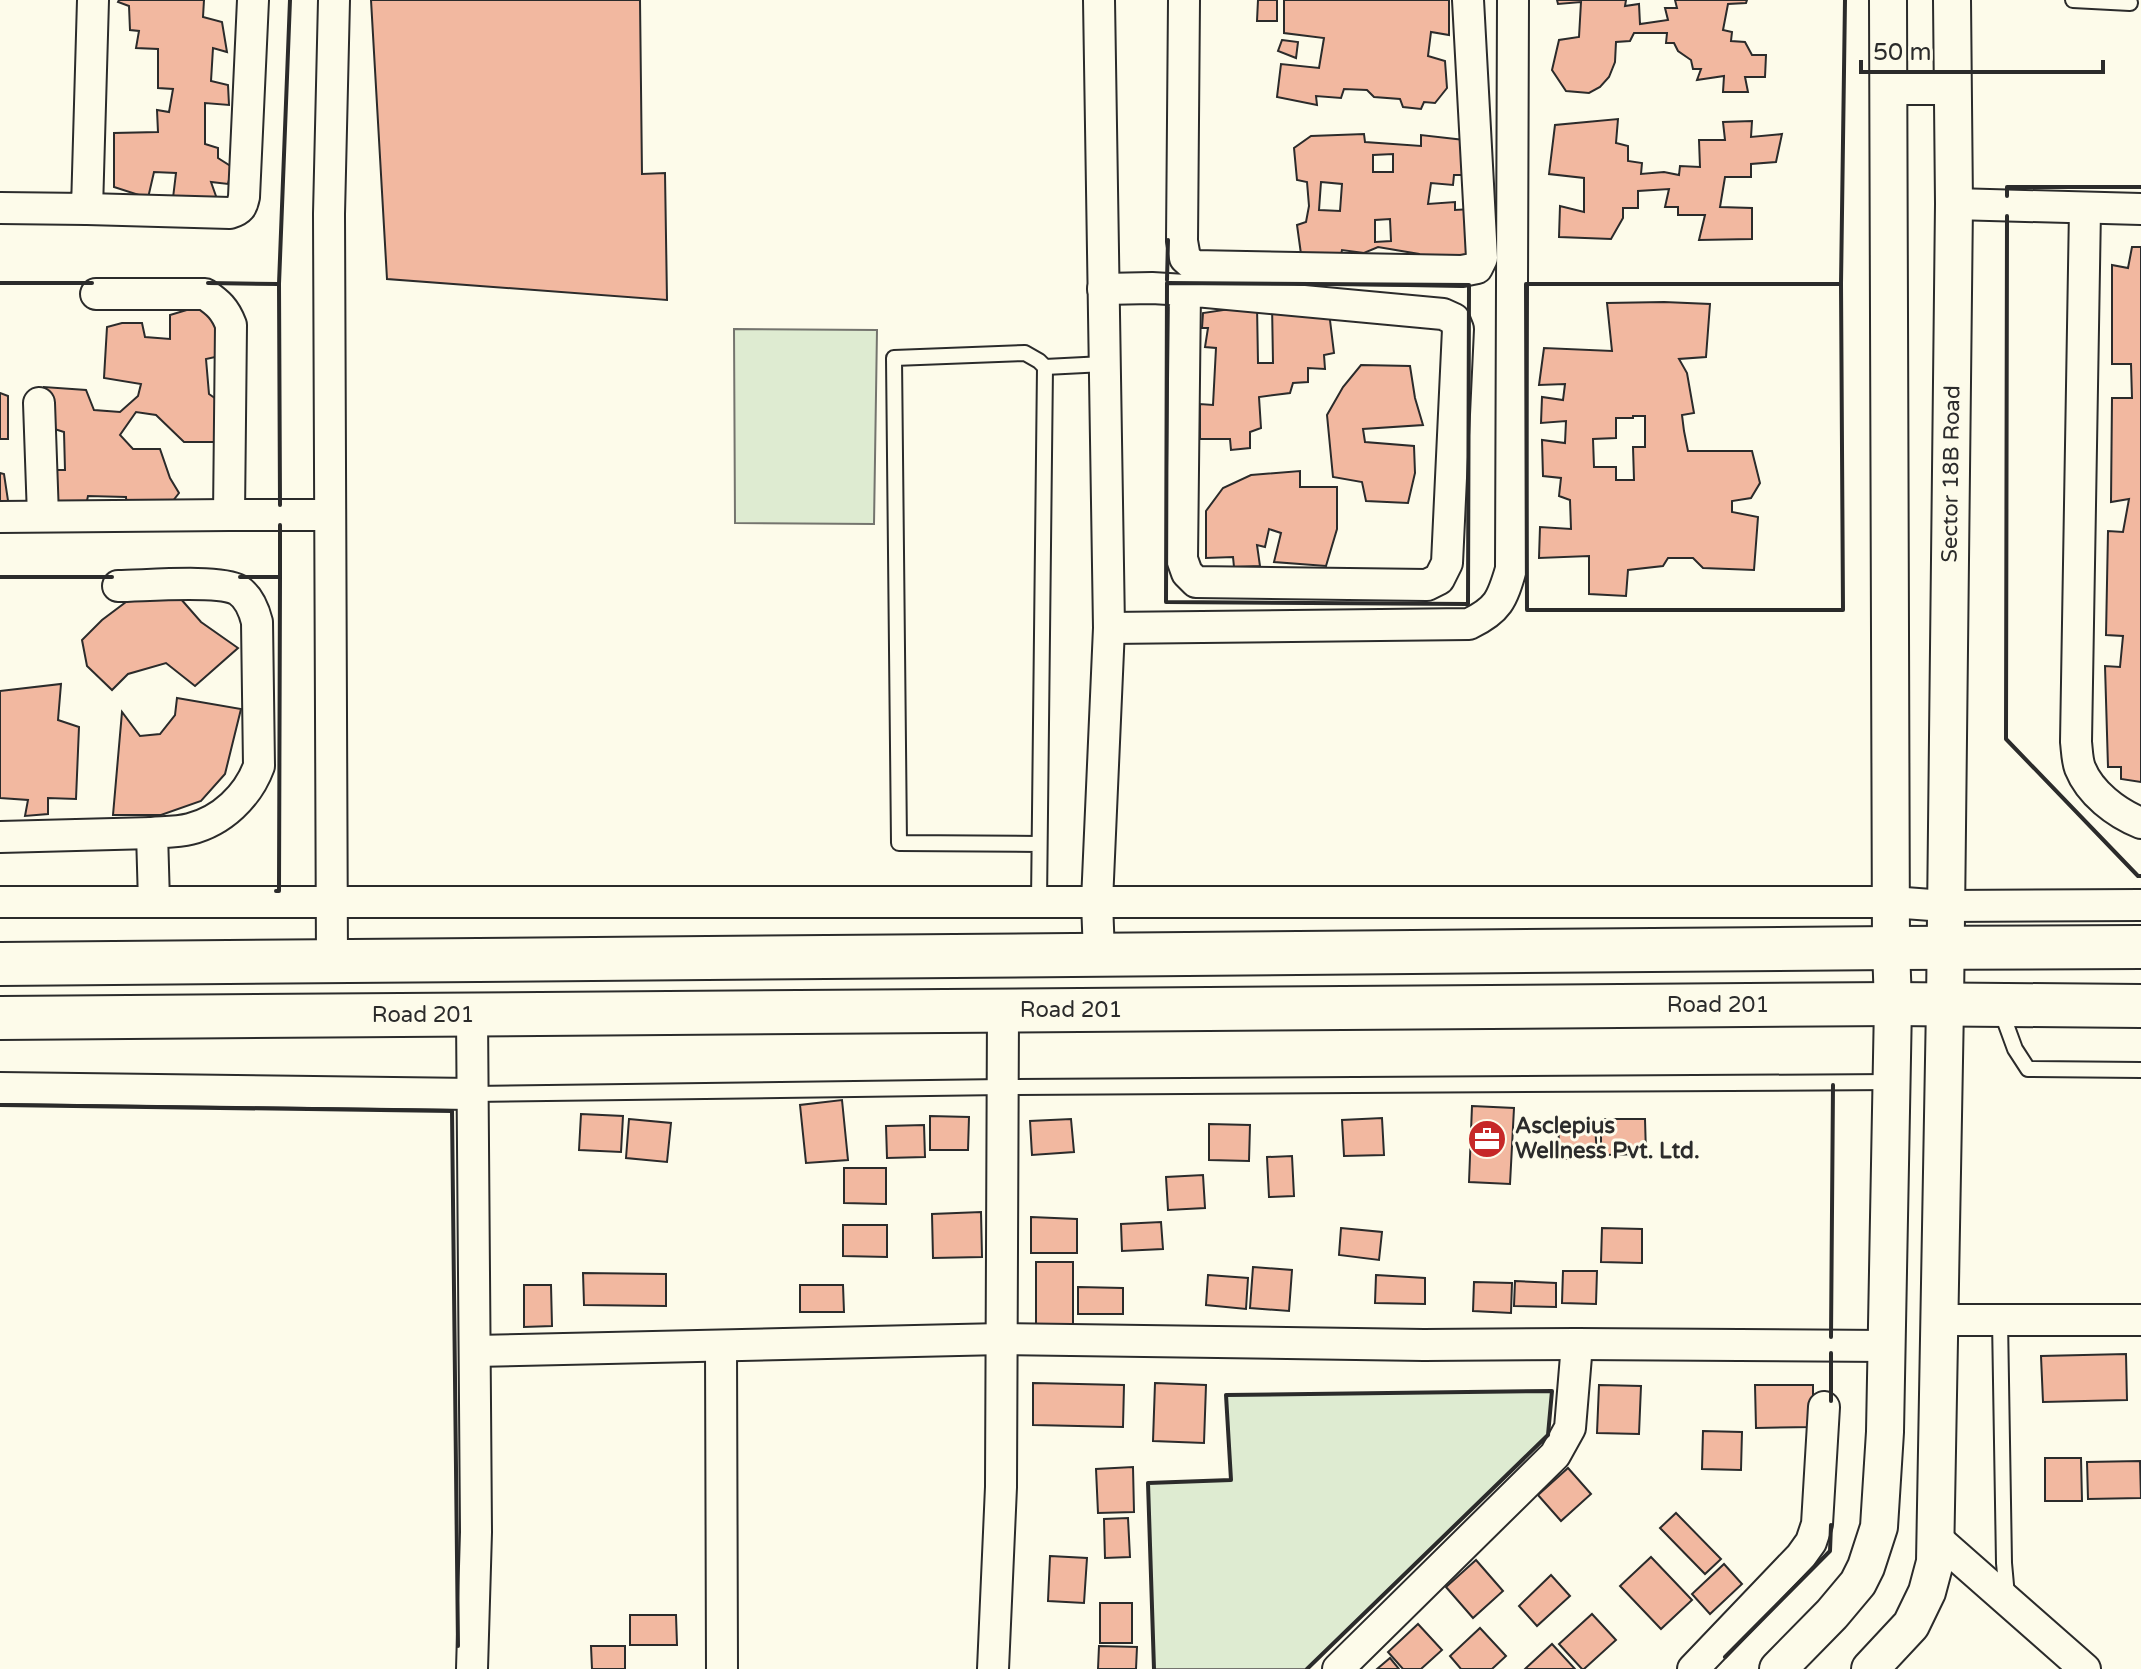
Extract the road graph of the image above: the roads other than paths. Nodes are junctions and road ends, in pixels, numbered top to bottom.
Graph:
1 (93, 0) edge
2 (253, 0) edge
3 (334, 0) edge
4 (1099, 0) edge
5 (1184, 0) edge
6 (1468, 0) edge
7 (1513, 0) edge
8 (1888, 0) edge
9 (1952, 0) edge
10 (2073, 0) edge
11 (2130, 3) dead end
12 (1888, 89) junction
13 (1953, 89) junction
14 (1954, 204) junction
15 (0, 208) edge
16 (87, 209) junction
17 (2085, 209) junction
18 (2141, 209) edge
19 (1103, 289) junction
20 (1185, 290) junction
21 (96, 294) dead end
22 (1104, 364) junction
23 (1045, 367) junction
24 (39, 403) dead end
25 (229, 515) junction
26 (330, 515) junction
27 (43, 516) junction
28 (0, 517) edge
29 (118, 586) dead end
30 (1109, 628) junction
31 (2141, 823) edge
32 (152, 833) junction
33 (0, 837) edge
34 (1039, 844) junction
35 (332, 901) junction
36 (0, 902) edge
37 (154, 902) junction
38 (1039, 902) junction
39 (1097, 902) junction
40 (1891, 902) junction
41 (2141, 905) edge
42 (1945, 906) junction
43 (2141, 947) edge
44 (1891, 948) junction
45 (1945, 948) junction
46 (1099, 954) junction
47 (332, 961) junction
48 (0, 964) edge
49 (1893, 1004) junction
50 (1945, 1005) junction
51 (1999, 1006) junction
52 (2141, 1006) edge
53 (1003, 1011) junction
54 (472, 1015) junction
55 (0, 1018) edge
56 (2141, 1070) edge
57 (1892, 1082) junction
58 (1003, 1087) junction
59 (0, 1088) edge
60 (473, 1094) junction
61 (1939, 1320) junction
62 (2000, 1320) junction
63 (2141, 1320) edge
64 (1002, 1339) junction
65 (1577, 1344) junction
66 (721, 1346) junction
67 (1886, 1346) junction
68 (475, 1351) junction
69 (1824, 1407) dead end
70 (1935, 1537) junction
71 (2007, 1601) junction
72 (472, 1669) edge
73 (722, 1669) edge
74 (993, 1669) edge
75 (1338, 1669) edge
76 (1693, 1669) edge
77 (1778, 1669) edge
78 (1870, 1669) edge
79 (2085, 1669) edge

1 - 16 street
2 - 16 street
3 - 26 street
4 - 19 street
5 - 6 street
7 - 30 street
8 - 12 street
9 - 13 street, Sector 18B Road
10 - 11 lane
12 - 13 street
12 - 40 street
13 - 14 street, Sector 18B Road
14 - 17 street
14 - 42 street, Sector 18B Road
15 - 16 street
17 - 18 street
17 - 31 street
19 - 20 street
19 - 22 street
20 - 20 street
21 - 25 street
22 - 23 lane
22 - 30 street
23 - 34 lane
23 - 34 lane
24 - 27 street
25 - 26 street
25 - 27 street
26 - 35 street
27 - 28 street
29 - 32 street
30 - 39 street
32 - 33 street
32 - 37 street
34 - 38 lane
35 - 37 street
35 - 38 street
35 - 47 street
36 - 37 street
38 - 39 street
39 - 40 street
39 - 46 street
40 - 42 street
40 - 44 street
41 - 42 street
42 - 45 street, Sector 18B Road
43 - 45 main road
44 - 45 main road
44 - 46 main road
44 - 49 street
45 - 50 street, Sector 18B Road
46 - 47 main road
47 - 48 main road
49 - 50 main road, Road 201
49 - 53 main road, Road 201
49 - 57 street
50 - 51 main road, Road 201
50 - 61 street, Sector 18B Road
51 - 52 main road, Road 201
51 - 56 lane
53 - 54 main road, Road 201
53 - 58 street
54 - 55 main road, Road 201
54 - 60 street
57 - 58 lane
57 - 67 street
58 - 60 lane
58 - 64 street
59 - 60 street
60 - 68 street
61 - 62 street
61 - 70 street, Sector 18B Road
62 - 63 street
62 - 71 lane
64 - 65 street
64 - 66 street
64 - 74 street
65 - 67 street
65 - 75 street
66 - 68 street
66 - 73 street
67 - 77 street
68 - 72 street
69 - 76 street
70 - 71 street
70 - 78 street, Sector 18B Road
71 - 79 street

